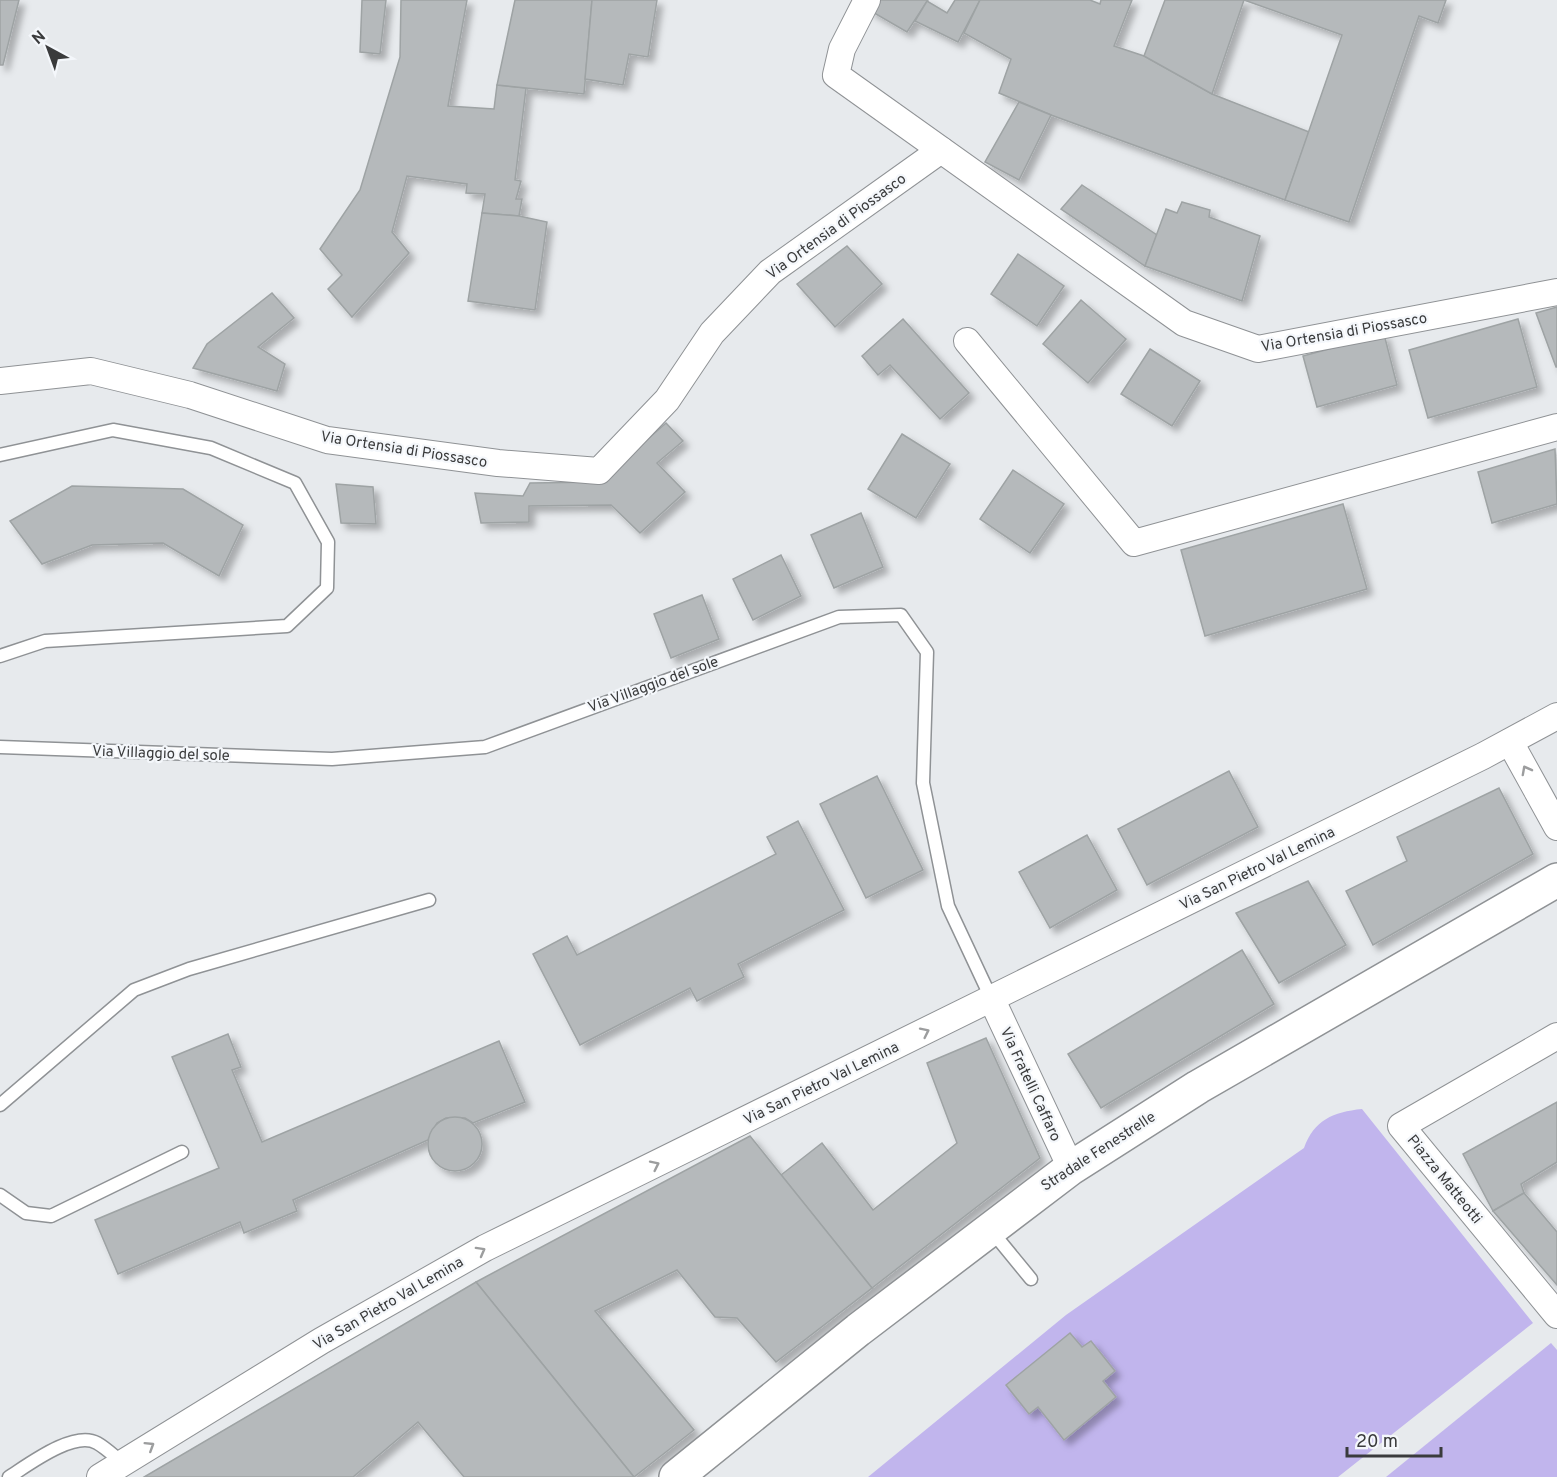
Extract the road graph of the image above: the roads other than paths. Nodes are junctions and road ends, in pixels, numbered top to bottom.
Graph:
1 (867, 0) edge
2 (941, 150) junction
3 (1557, 292) edge
4 (967, 341) dead end
5 (0, 381) edge
6 (1557, 427) edge
7 (0, 455) edge
8 (0, 657) edge
9 (1557, 716) edge
10 (1510, 742) junction
11 (0, 747) edge
12 (1557, 827) edge
13 (1557, 880) edge
14 (429, 900) dead end
15 (992, 1000) junction
16 (1557, 1036) edge
17 (0, 1105) edge
18 (182, 1152) dead end
19 (1071, 1168) junction
20 (0, 1195) edge
21 (990, 1228) junction
22 (1031, 1279) dead end
23 (1557, 1315) edge
24 (123, 1463) junction
25 (9, 1477) edge
26 (100, 1477) edge
27 (676, 1477) edge

1 - 2 street
2 - 3 street, Via Ortensia di Piossasco
2 - 5 street, Via Ortensia di Piossasco
4 - 6 street
7 - 8 lane
9 - 10 street, Via San Pietro Val Lemina
12 -> 10 street
10 - 15 street, Via San Pietro Val Lemina
11 - 15 lane, Via Villaggio del sole
13 - 19 main road, Stradale Fenestrelle
14 - 17 lane
15 - 19 street, Via Fratelli Caffaro
24 -> 15 street, Via San Pietro Val Lemina
16 - 23 street, Piazza Matteotti
18 - 20 lane
19 - 21 main road, Stradale Fenestrelle
21 - 22 lane
21 - 27 main road, Stradale Fenestrelle
24 - 25 lane
24 - 26 street, Via San Pietro Val Lemina

